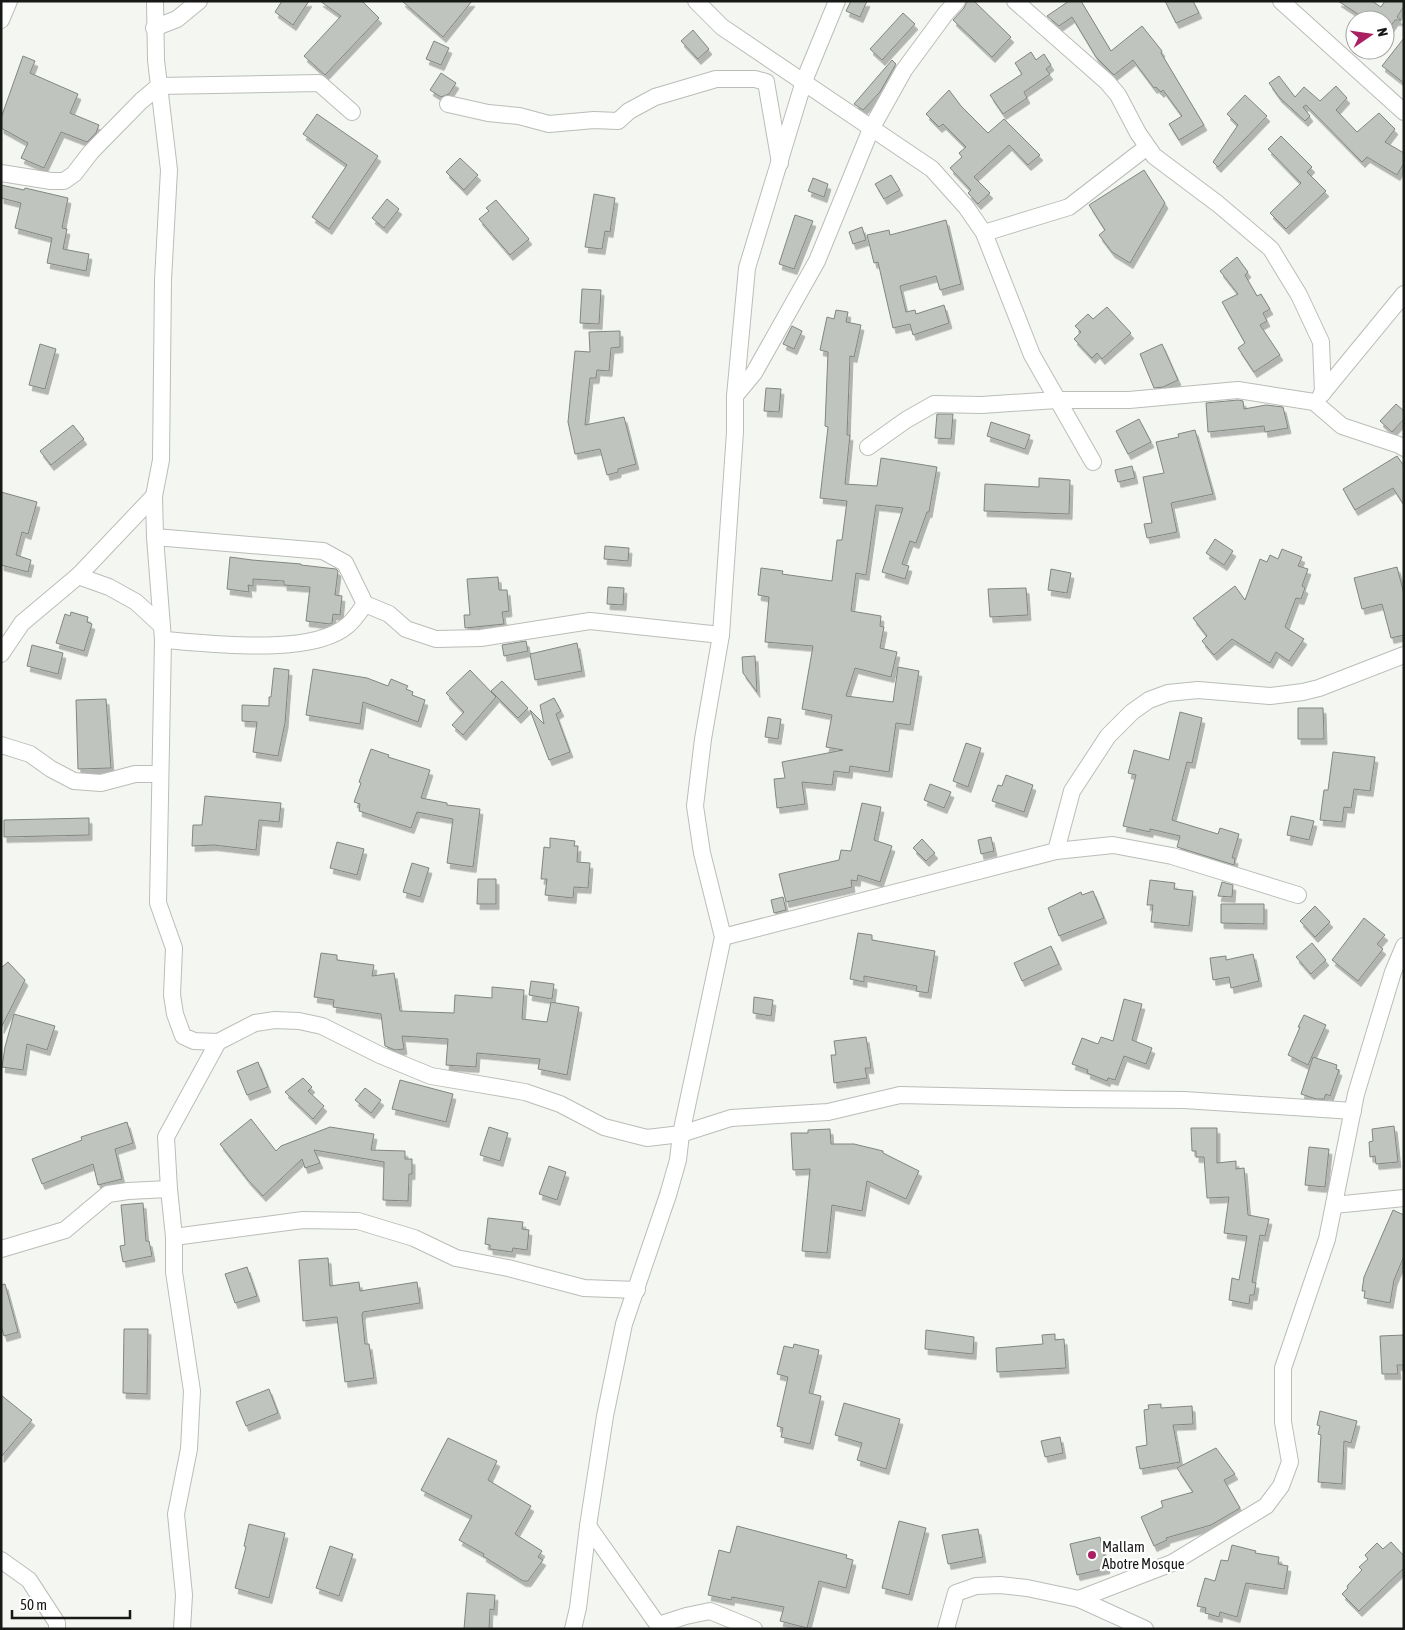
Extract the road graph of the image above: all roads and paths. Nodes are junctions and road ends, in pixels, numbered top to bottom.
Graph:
1 (9, 1) edge
2 (154, 1) edge
3 (199, 1) edge
4 (696, 1) edge
5 (837, 1) edge
6 (957, 1) edge
7 (1015, 1) edge
8 (1281, 1) edge
9 (1, 20) edge
10 (154, 28) junction
11 (804, 81) junction
12 (159, 86) junction
13 (448, 104) dead end
14 (352, 112) dead end
15 (1404, 112) edge
16 (871, 129) junction
17 (1147, 147) junction
18 (780, 163) junction
19 (1, 173) edge
20 (984, 233) junction
21 (1404, 294) edge
22 (735, 396) junction
23 (1319, 397) junction
24 (1057, 400) junction
25 (868, 447) dead end
26 (1404, 448) edge
27 (1093, 462) dead end
28 (154, 496) junction
29 (155, 537) junction
30 (78, 576) junction
31 (365, 604) junction
32 (162, 633) junction
33 (721, 635) junction
34 (1, 654) edge
35 (1404, 655) edge
36 (1, 745) edge
37 (160, 774) junction
38 (1056, 851) junction
39 (1298, 895) dead end
40 (723, 937) junction
41 (1404, 946) edge
42 (218, 1042) junction
43 (1353, 1111) junction
44 (681, 1134) junction
45 (170, 1189) junction
46 (1404, 1198) edge
47 (1334, 1205) junction
48 (174, 1237) junction
49 (1, 1249) edge
50 (637, 1290) junction
51 (588, 1526) junction
52 (1, 1560) edge
53 (1079, 1599) junction
54 (61, 1627) edge
55 (659, 1627) edge
56 (742, 1628) edge
57 (182, 1629) edge
58 (573, 1629) edge
59 (946, 1629) edge
60 (1145, 1629) edge

1 - 9 street
2 - 10 street
3 - 10 street
4 - 11 street
5 - 11 street
6 - 16 street
7 - 17 street
8 - 15 street
10 - 12 street
11 - 16 street
11 - 18 street
12 - 14 street
12 - 19 street
12 - 28 street
13 - 18 street
16 - 20 street
16 - 22 street
17 - 20 street
17 - 23 street
18 - 22 street
20 - 24 street
21 - 23 street
22 - 33 street
23 - 24 street
23 - 26 street
24 - 25 street
24 - 27 street
28 - 29 street
28 - 30 street
29 - 31 street
29 - 32 street
30 - 32 street
30 - 34 street
31 - 32 street
31 - 33 street
32 - 37 street
33 - 40 street
35 - 38 street
36 - 37 street
37 - 42 street
38 - 39 street
38 - 40 street
40 - 44 street
41 - 43 street
42 - 44 street
42 - 45 street
43 - 44 street
43 - 47 street
44 - 50 street
45 - 48 street
45 - 49 street
46 - 47 street
47 - 53 street
48 - 50 street
48 - 57 street
50 - 51 street
51 - 55 street
51 - 58 street
52 - 54 street
53 - 59 street
53 - 60 street
55 - 56 street

